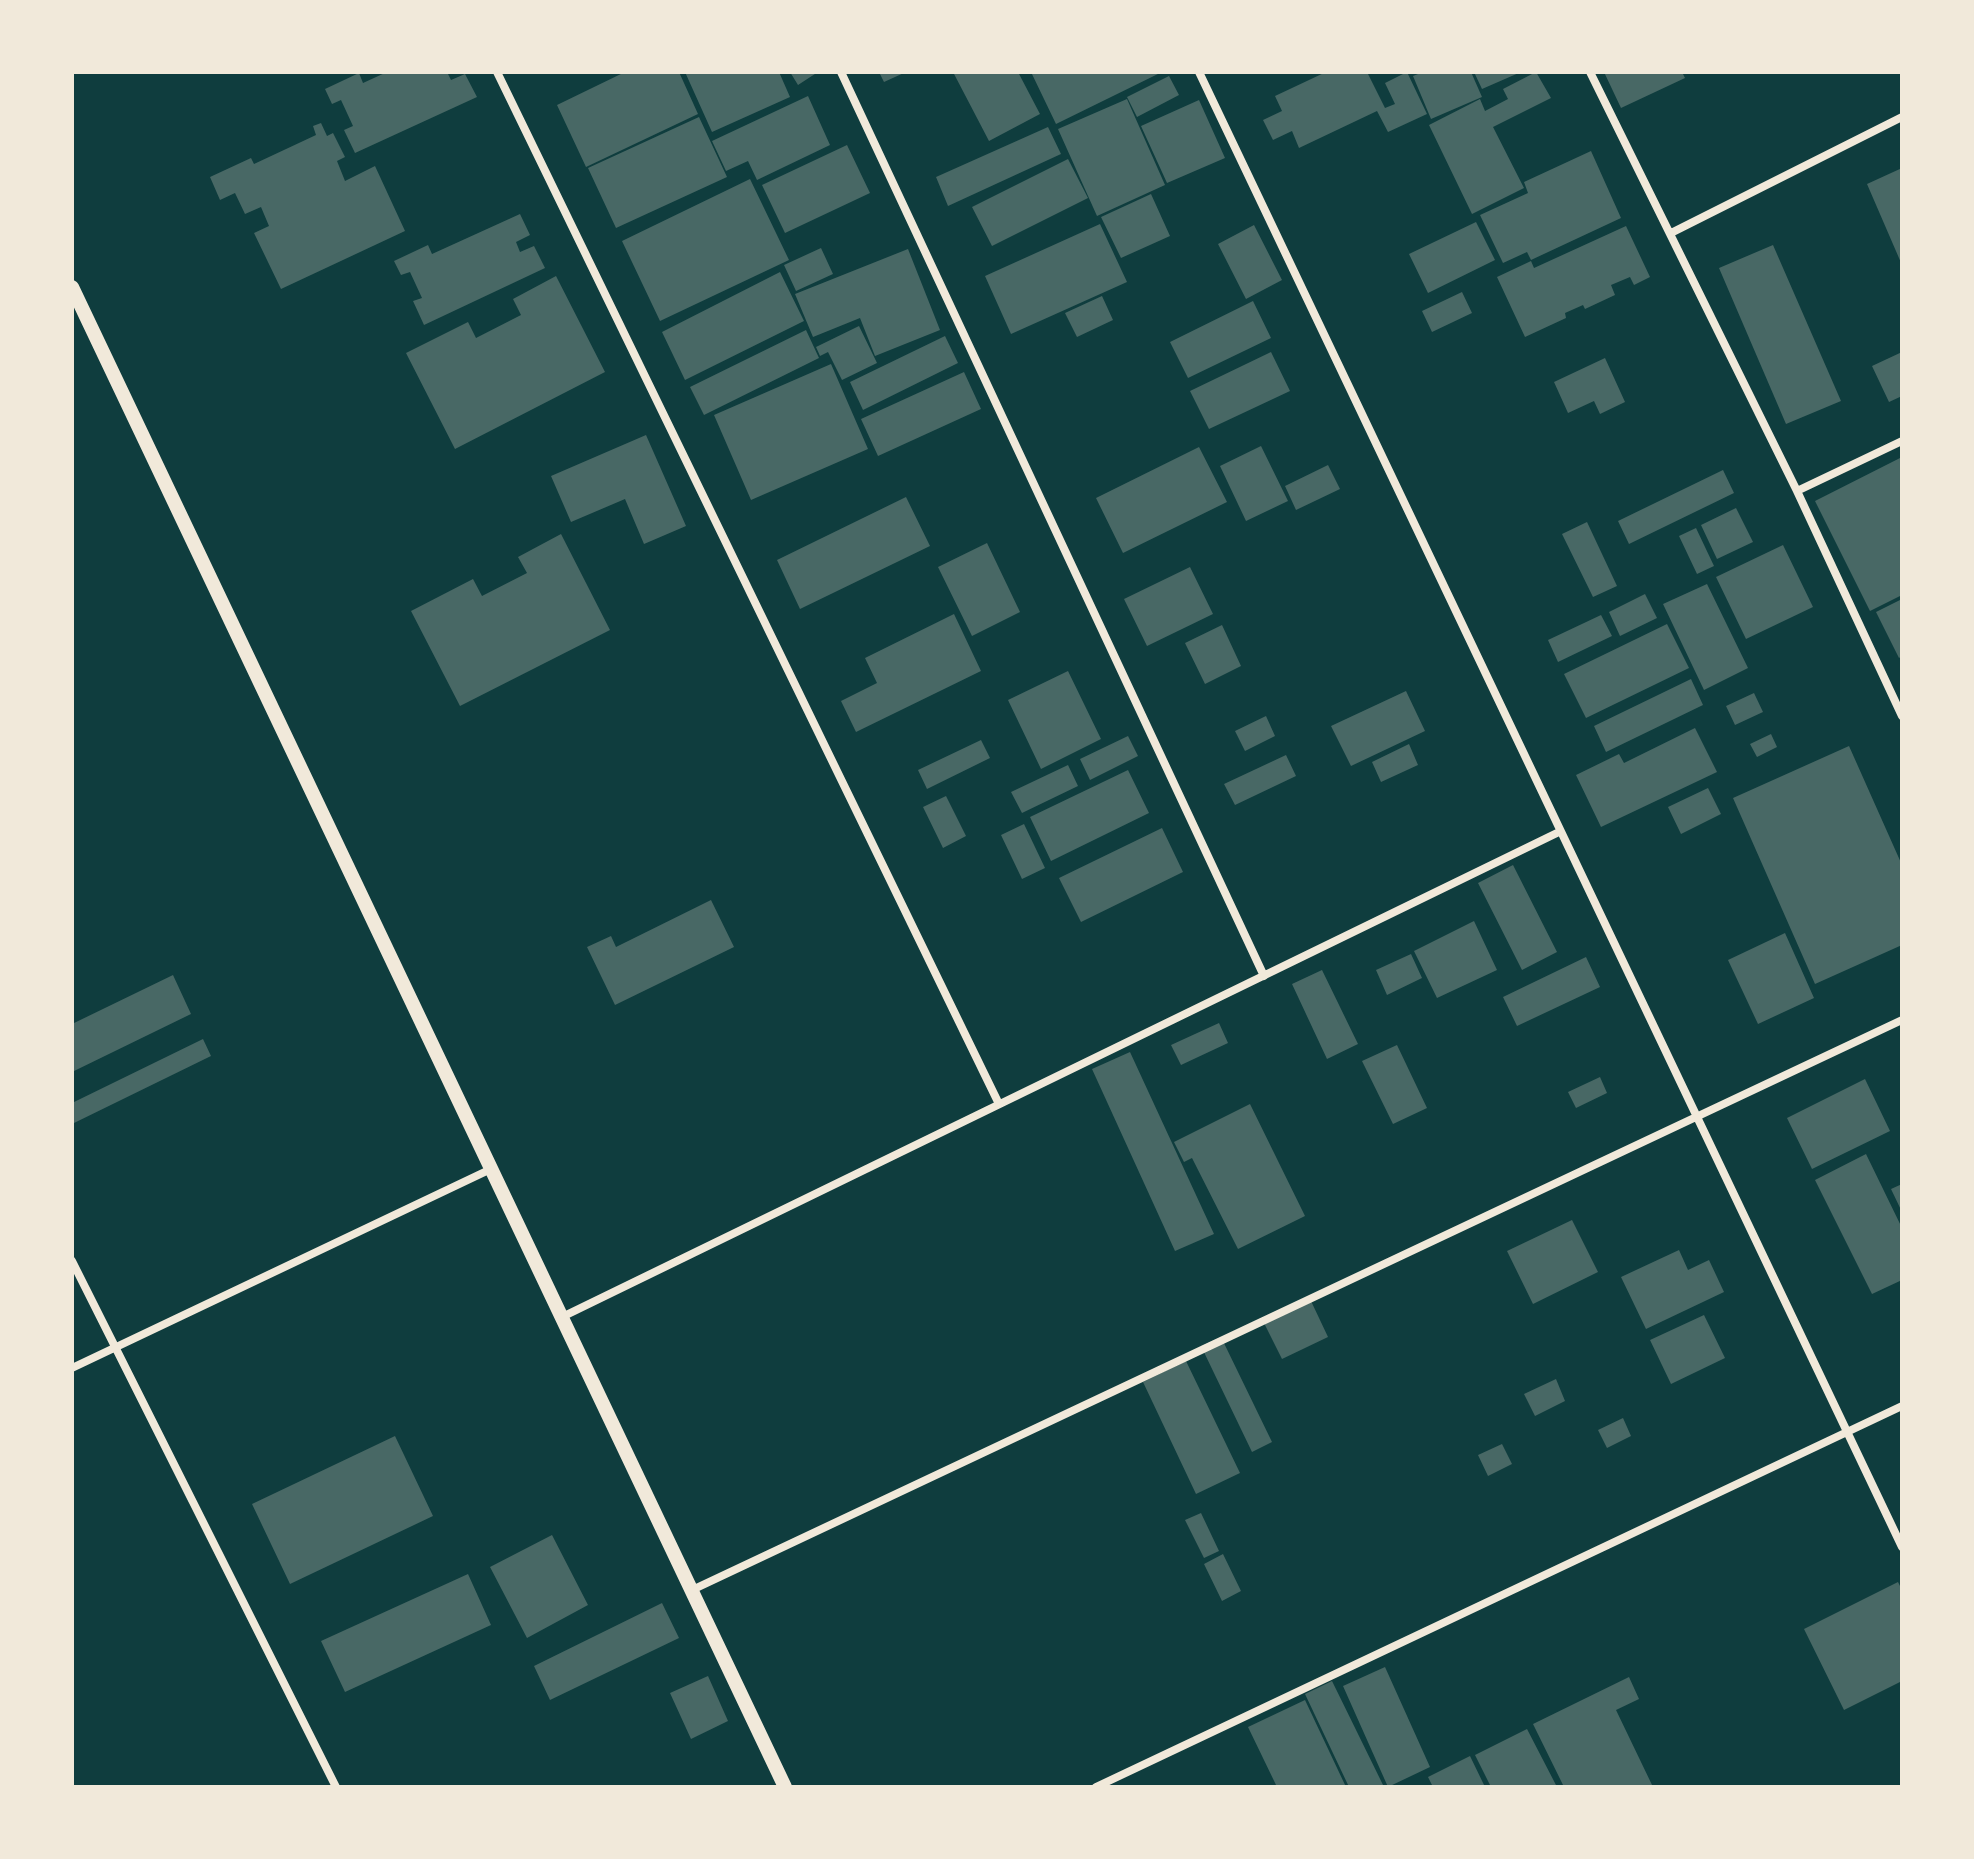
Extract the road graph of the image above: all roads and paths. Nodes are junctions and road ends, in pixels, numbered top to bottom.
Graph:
1 (497, 72) edge
2 (841, 72) edge
3 (1199, 72) edge
4 (1590, 72) edge
5 (1902, 117) edge
6 (1671, 233) junction
7 (72, 287) edge
8 (1902, 441) edge
9 (1797, 491) junction
10 (1902, 716) edge
11 (1559, 832) junction
12 (1264, 976) junction
13 (1902, 1020) edge
14 (999, 1104) junction
15 (1697, 1117) junction
16 (491, 1169) junction
17 (72, 1261) edge
18 (562, 1317) junction
19 (114, 1348) junction
20 (72, 1368) edge
21 (1902, 1406) edge
22 (1847, 1432) junction
23 (1902, 1547) edge
24 (692, 1590) junction
25 (336, 1787) edge
26 (785, 1787) edge
27 (1096, 1787) edge

1 - 14 street
2 - 12 street
3 - 11 street
4 - 6 street
5 - 6 street
6 - 9 street
7 - 16 street
8 - 9 street
9 - 10 street
11 - 12 street
11 - 15 street
12 - 14 street
13 - 15 street
14 - 18 street
15 - 22 street
15 - 24 street
16 - 18 street
16 - 19 street
17 - 19 street
18 - 24 street
19 - 20 street
19 - 25 street
21 - 22 street
22 - 23 street
22 - 27 street
24 - 26 street

